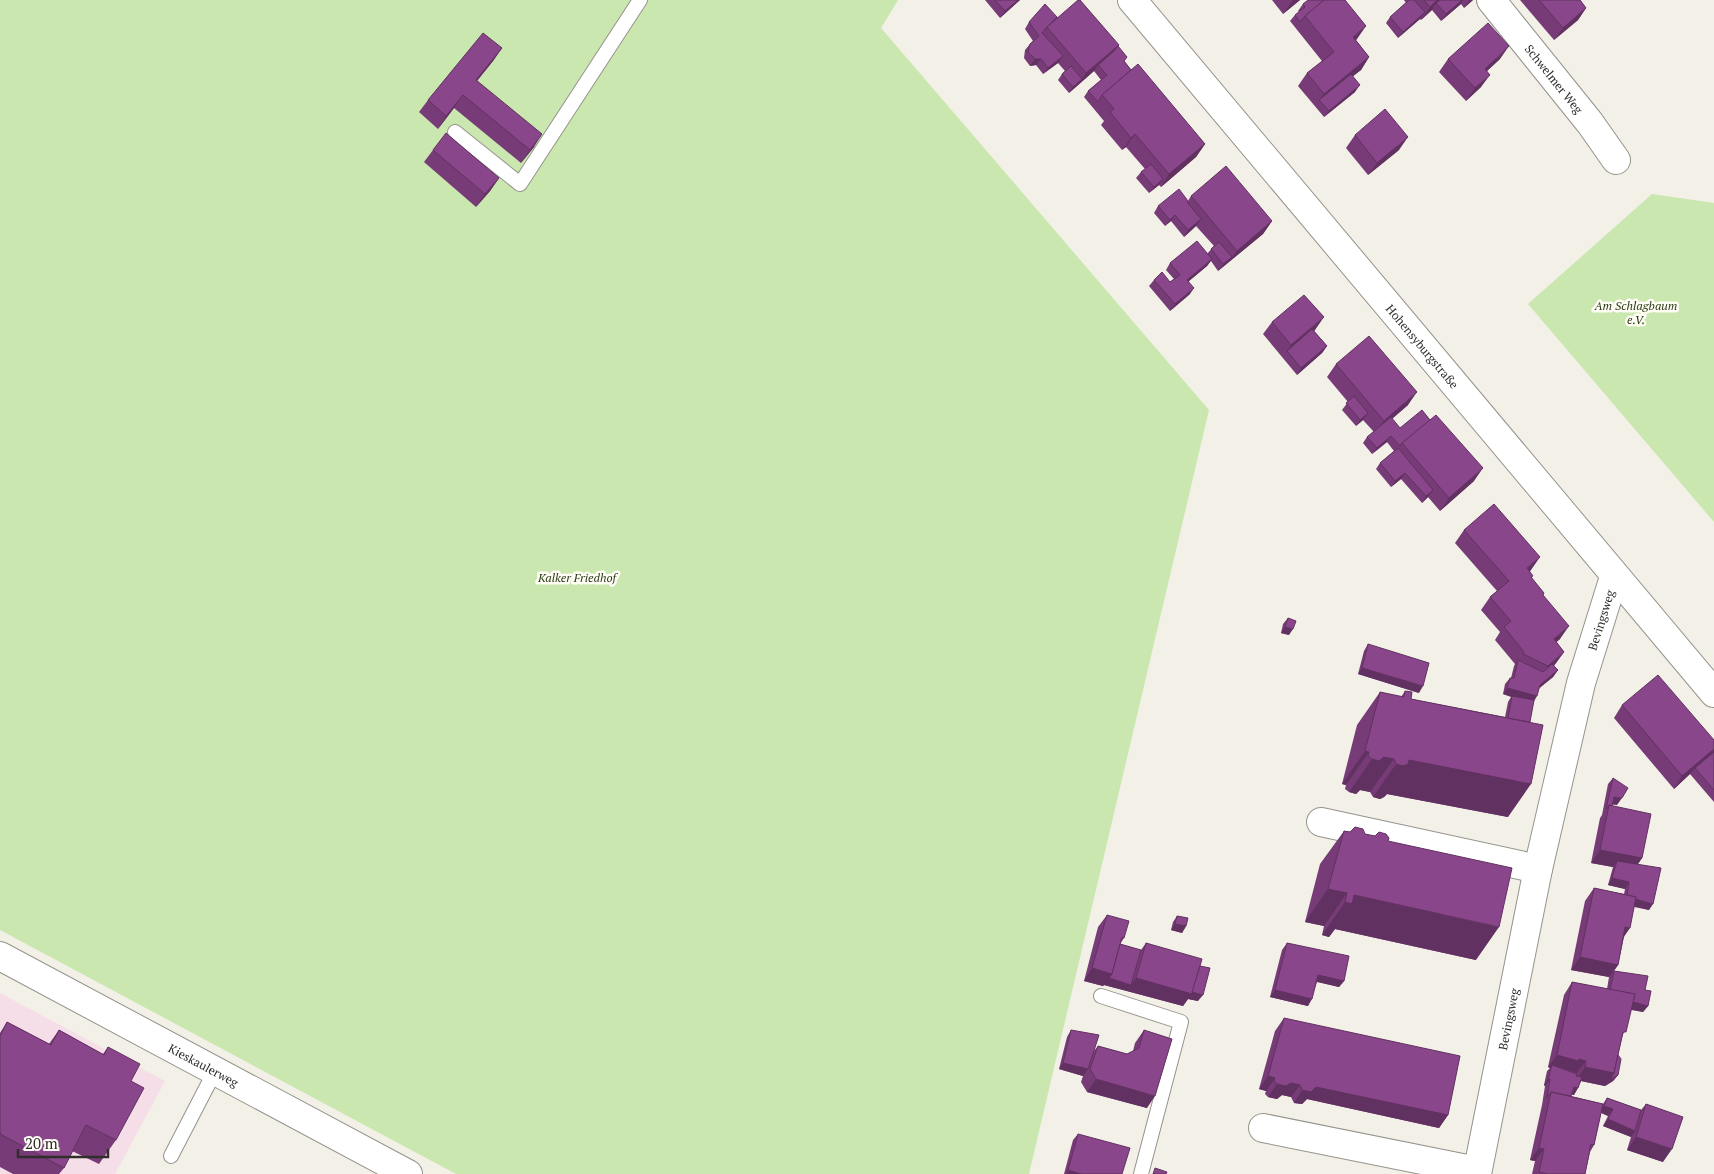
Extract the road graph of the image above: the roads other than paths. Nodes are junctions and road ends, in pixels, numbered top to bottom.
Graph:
1 (640, 0) edge
2 (1132, 0) edge
3 (1491, 0) edge
4 (455, 132) dead end
5 (1616, 160) dead end
6 (1614, 577) junction
7 (1714, 693) edge
8 (1322, 822) dead end
9 (1538, 868) junction
10 (0, 956) edge
11 (1101, 996) dead end
12 (215, 1071) junction
13 (1264, 1128) dead end
14 (171, 1156) dead end
15 (1477, 1173) edge
16 (408, 1174) edge
17 (1141, 1174) edge

1 - 4 lane
2 - 6 street, Hohensyburgstraße
3 - 5 street, Schwelmer Weg
6 - 7 street, Hohensyburgstraße
6 - 9 street, Bevingsweg
8 - 9 street
9 - 15 street, Bevingsweg
10 - 12 street, Kieskaulerweg
11 - 17 lane
12 - 14 lane
12 - 16 street, Kieskaulerweg
13 - 15 street, Bevingsweg

